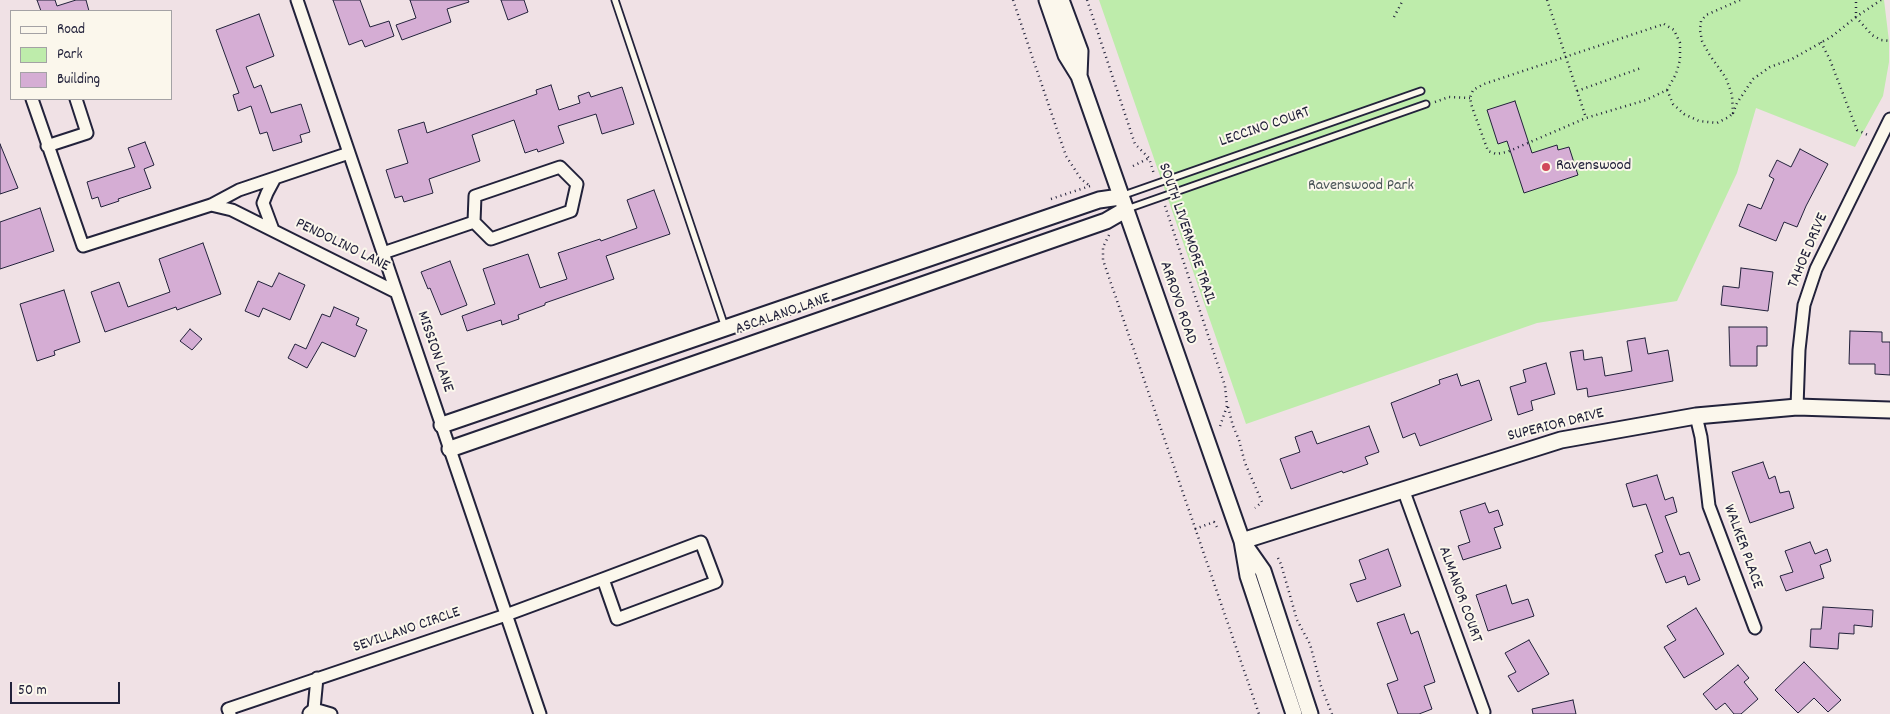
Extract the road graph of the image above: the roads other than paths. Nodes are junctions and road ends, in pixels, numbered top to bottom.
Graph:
1 (297, 0) edge
2 (615, 0) edge
3 (1047, 0) edge
4 (1060, 0) edge
5 (1079, 76) junction
6 (1421, 91) dead end
7 (32, 100) edge
8 (76, 100) edge
9 (1426, 104) road end
10 (1890, 119) edge
11 (1885, 141) edge
12 (48, 146) junction
13 (349, 152) junction
14 (275, 178) junction
15 (1123, 203) junction
16 (211, 205) junction
17 (474, 222) junction
18 (273, 230) junction
19 (383, 253) junction
20 (396, 292) junction
21 (725, 328) junction
22 (1796, 407) junction
23 (1890, 410) edge
24 (1696, 416) junction
25 (442, 425) junction
26 (450, 448) junction
27 (1403, 489) junction
28 (1242, 541) junction
29 (602, 579) junction
30 (506, 614) junction
31 (1756, 628) dead end
32 (317, 678) junction
33 (311, 712) edge
34 (1484, 712) dead end
35 (230, 714) edge
36 (331, 714) edge
37 (540, 714) edge
38 (1294, 714) edge
39 (1310, 714) edge

1 - 13 street, MISSION LANE
2 - 21 lane
3 - 5 street, ARROYO ROAD
4 - 5 street, ARROYO ROAD
5 - 15 street, ARROYO ROAD
6 - 15 lane, LECCINO COURT
7 - 12 street
8 - 12 street
9 - 15 lane, LECCINO COURT
10 - 11 street, TAHOE DRIVE
11 - 22 street, TAHOE DRIVE
12 - 16 street
13 - 14 street
13 - 19 street, MISSION LANE
14 - 16 street
14 - 18 street, PENDOLINO LANE
15 - 21 street, ASCALANO LANE
15 - 26 street, ASCALANO LANE
15 - 28 street, ARROYO ROAD
16 - 18 street, PENDOLINO LANE
17 - 17 street
17 - 19 street
18 - 20 street, PENDOLINO LANE
19 - 20 street, MISSION LANE
20 - 25 street, MISSION LANE
21 - 25 street, ASCALANO LANE
22 - 23 street, SUPERIOR DRIVE
22 - 24 street, SUPERIOR DRIVE
24 - 27 street, SUPERIOR DRIVE
24 - 31 street, WALKER PLACE
25 - 26 street, MISSION LANE
26 - 30 street, MISSION LANE
27 - 28 street, SUPERIOR DRIVE
27 - 34 street, ALMANOR COURT
28 - 38 street, ARROYO ROAD
28 - 39 street, ARROYO ROAD
29 - 29 street, SEVILLANO CIRCLE
29 - 30 street, SEVILLANO CIRCLE
30 - 32 street, SEVILLANO CIRCLE
30 - 37 street, MISSION LANE
32 - 33 street
32 - 35 street, SEVILLANO CIRCLE
33 - 36 street

